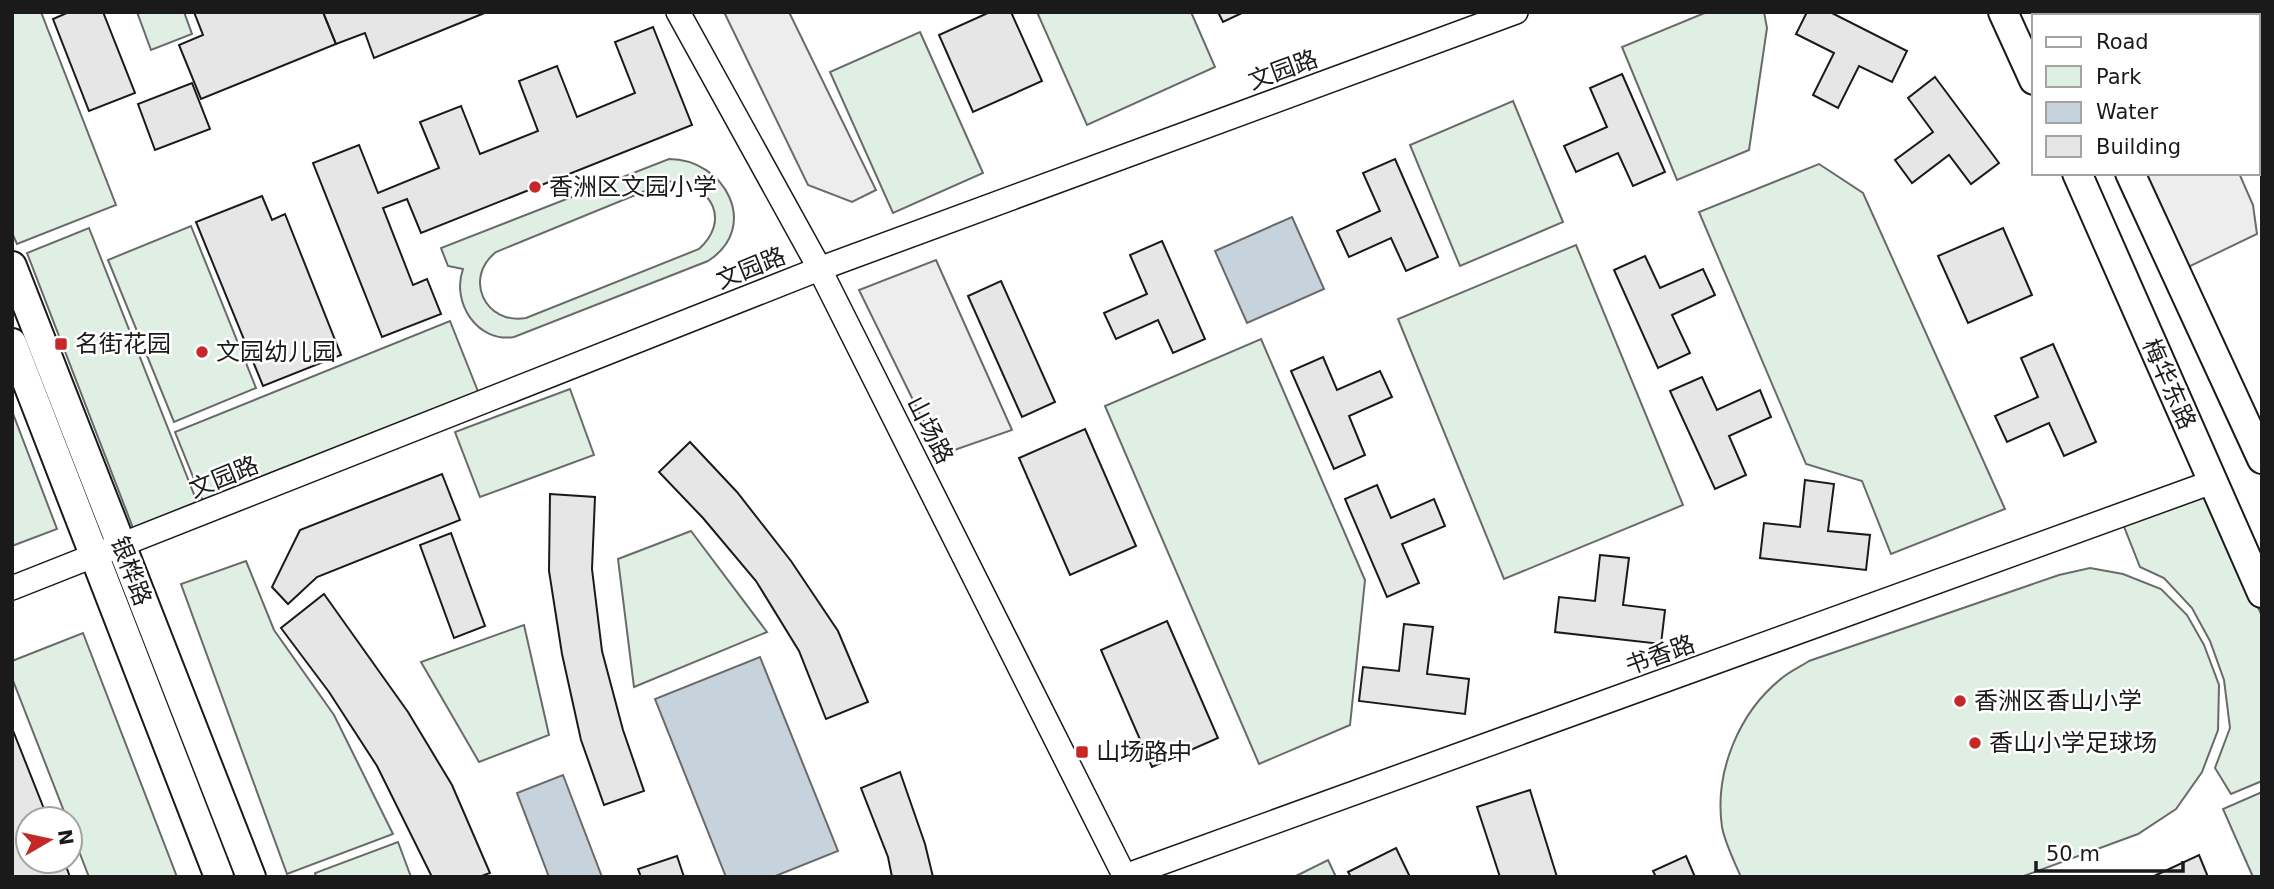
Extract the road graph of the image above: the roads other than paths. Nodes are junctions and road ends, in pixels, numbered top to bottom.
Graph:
1 (678, 12) edge
2 (1516, 12) edge
3 (2003, 12) edge
4 (2032, 76) edge
5 (2078, 175) edge
6 (2131, 175) edge
7 (12, 266) edge
8 (819, 269) junction
9 (12, 343) edge
10 (2262, 458) edge
11 (2212, 482) junction
12 (122, 546) junction
13 (95, 556) junction
14 (12, 588) edge
15 (2262, 593) edge
16 (1125, 876) edge
17 (219, 877) edge
18 (251, 877) edge

1 - 8 street, 山场路
2 - 8 street, 文园路
3 - 4 main road
5 - 11 main road, 梅华东路
6 - 10 main road
7 - 12 main road, 银桦路
8 - 12 street, 文园路
8 - 16 street, 山场路
9 - 13 main road, 银桦路
11 - 15 main road, 梅华东路
11 - 16 street, 书香路
12 - 13 street, 文园路
12 - 18 main road, 银桦路
13 - 14 street, 文园路
13 - 17 main road, 银桦路

